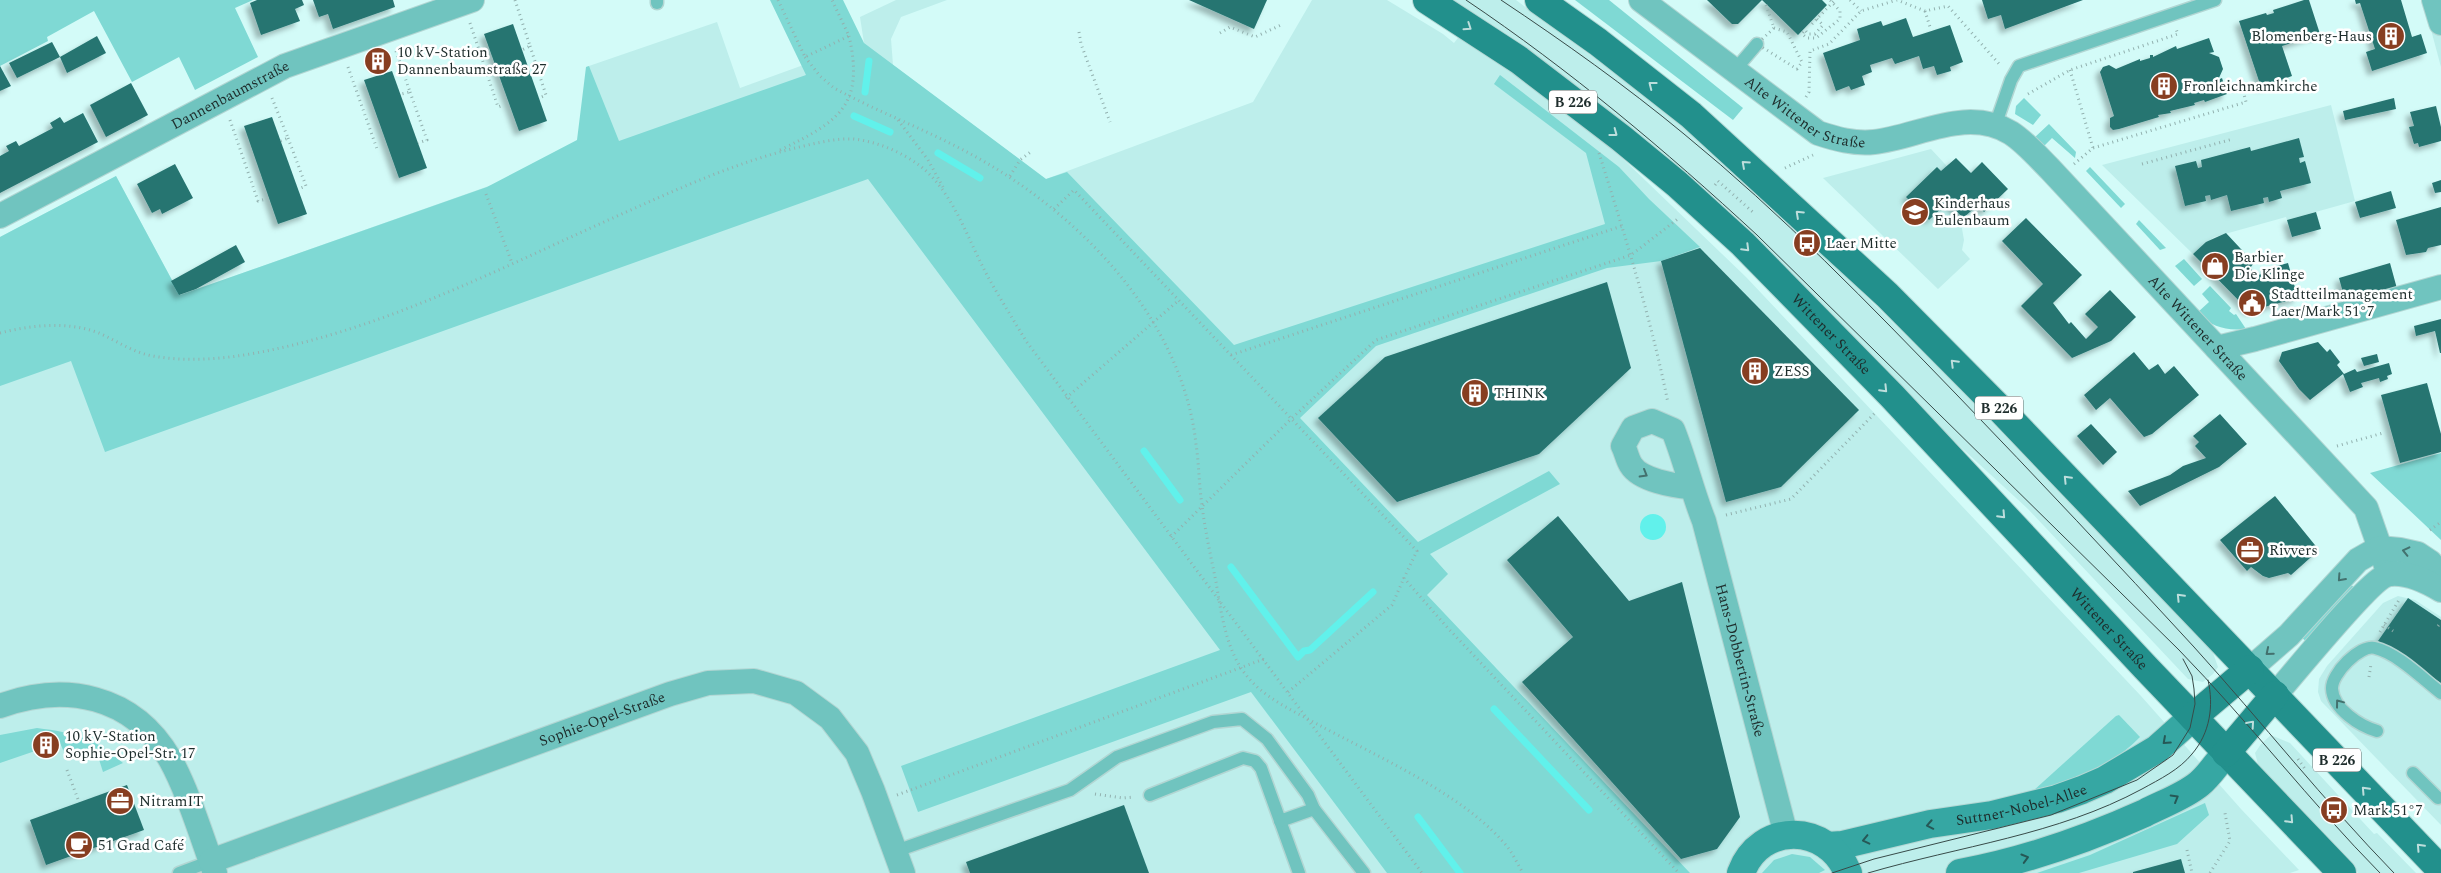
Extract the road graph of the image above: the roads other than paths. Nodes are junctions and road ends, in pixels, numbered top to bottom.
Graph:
1 (1428, 0) edge
2 (1539, 0) edge
3 (1641, 0) edge
4 (2215, 0) edge
5 (2434, 0) edge
6 (468, 2) edge
7 (2196, 3) edge
8 (435, 6) edge
9 (2441, 22) edge
10 (1757, 44) road end
11 (1734, 71) junction
12 (1995, 126) junction
13 (0, 216) edge
14 (2441, 287) edge
15 (2217, 348) junction
16 (1690, 487) junction
17 (2379, 548) junction
18 (2389, 574) junction
19 (2441, 575) edge
20 (2441, 590) edge
21 (2250, 668) junction
22 (2441, 693) edge
23 (2275, 695) junction
24 (0, 706) edge
25 (2193, 717) junction
26 (2377, 731) dead end
27 (2226, 752) junction
28 (2413, 773) dead end
29 (1150, 794) road end
30 (2440, 798) edge
31 (1314, 809) junction
32 (1280, 821) junction
33 (1786, 835) junction
34 (1828, 846) junction
35 (899, 862) edge
36 (213, 867) edge
37 (2441, 870) edge
38 (179, 873) edge
39 (1299, 873) edge
40 (1364, 873) edge
41 (1741, 873) edge
42 (1848, 873) edge
43 (1960, 873) edge
44 (2342, 873) edge

1 -> 25 main road, Wittener Straße / B 226
21 -> 2 main road, B 226
3 - 11 street, Alte Wittener Straße
4 - 7 lane
5 - 9 street
6 - 8 street, Dannenbaumstraße
7 - 12 lane
8 - 13 street, Dannenbaumstraße
10 - 11 lane
11 - 12 street, Alte Wittener Straße
12 - 15 street, Alte Wittener Straße
14 - 15 street
15 - 17 street, Alte Wittener Straße
16 -> 16 street, Hans-Dobbertin-Straße
16 - 33 street, Hans-Dobbertin-Straße
17 - 18 street, Alte Wittener Straße
19 -> 17 street
17 -> 21 street
18 - 20 street
18 - 23 street
21 - 23 main road, B 226
21 - 25 main road
26 -> 22 lane
27 -> 23 main road
37 -> 23 main road, B 226
24 - 36 street
25 - 27 main road, Wittener Straße / B 226
25 -> 34 street, Suttner-Nobel-Allee
43 -> 27 street
27 -> 44 main road, Wittener Straße / B 226
28 - 30 lane
29 - 32 lane
31 - 32 lane
31 - 35 lane
31 - 40 lane
32 - 39 lane
33 - 34 street
33 - 41 street
34 - 42 street
35 - 36 street, Sophie-Opel-Straße
36 - 38 lane

